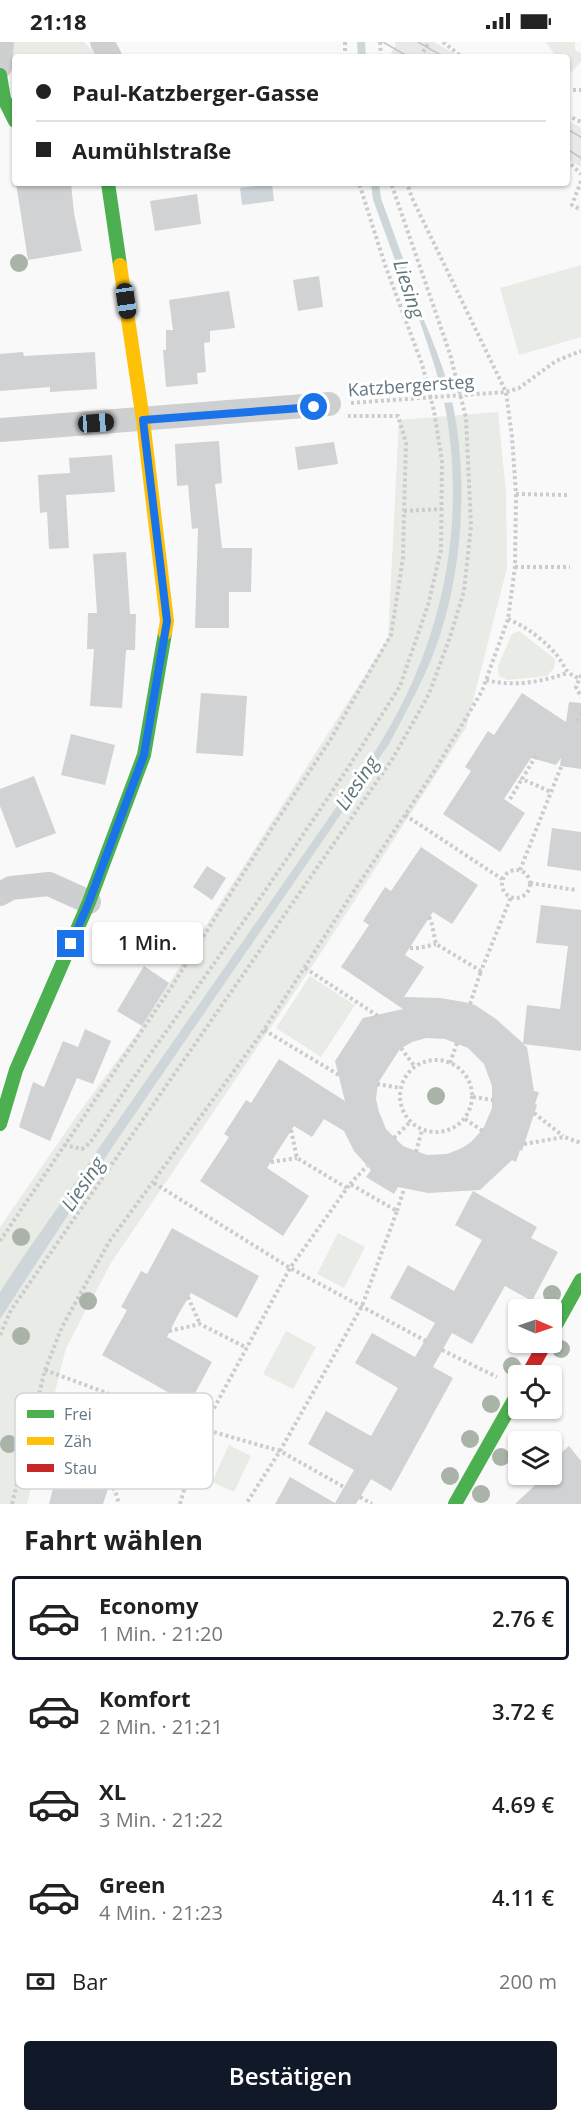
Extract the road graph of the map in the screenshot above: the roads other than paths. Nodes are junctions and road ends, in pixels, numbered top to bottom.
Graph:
1 (2, 42) edge
2 (0, 67) edge
3 (0, 75) edge
4 (12, 117) edge
5 (108, 186) edge
6 (322, 406) road end
7 (143, 420) junction
8 (0, 430) edge
9 (0, 894) edge
10 (89, 902) junction
11 (0, 1124) edge
12 (581, 1280) edge
13 (562, 1314) edge
14 (508, 1410) edge
15 (455, 1504) edge

1 - 2 street
3 - 4 street
5 - 7 street
6 - 7 street
7 - 8 street
7 - 10 street
9 - 10 street
10 - 11 street
12 - 13 street
14 - 15 street

